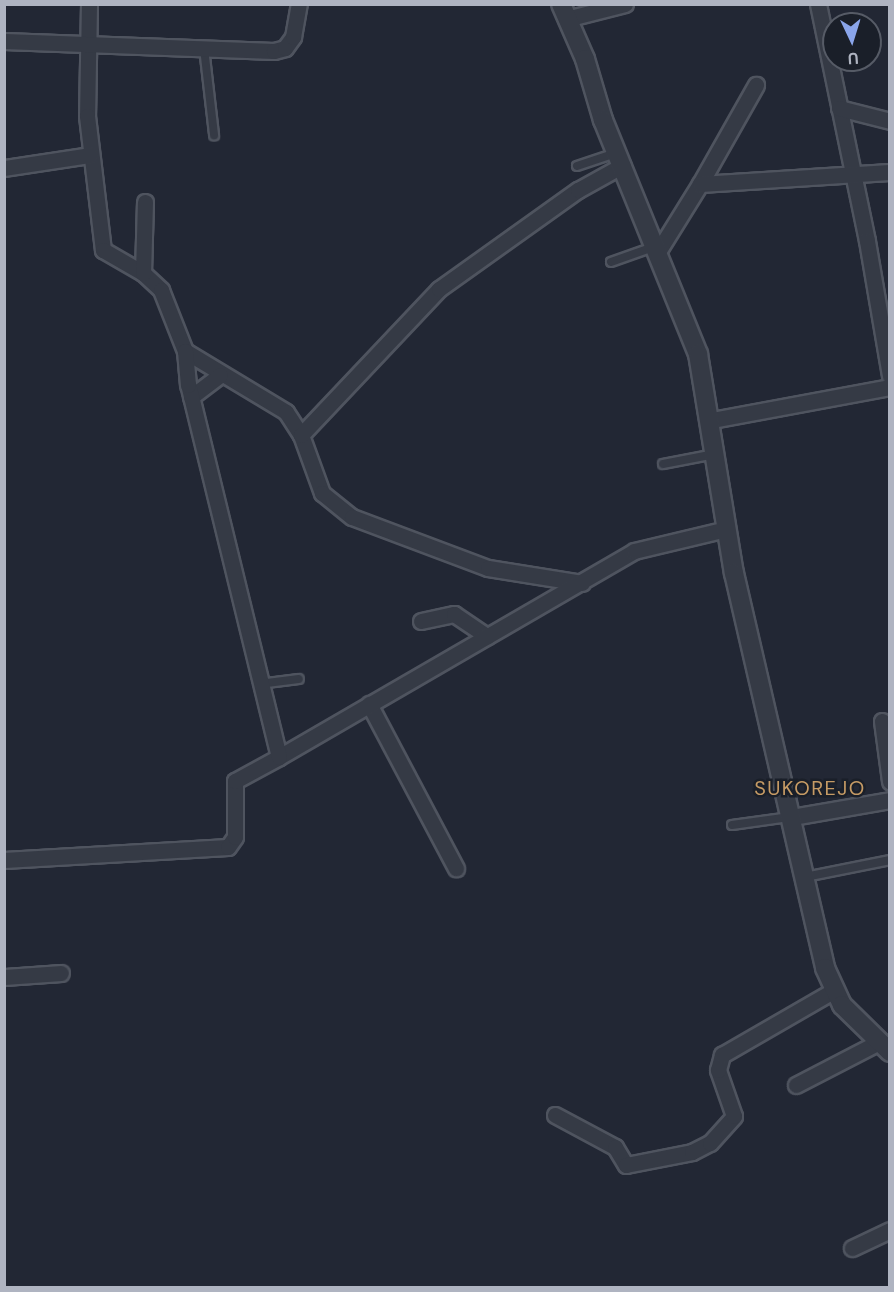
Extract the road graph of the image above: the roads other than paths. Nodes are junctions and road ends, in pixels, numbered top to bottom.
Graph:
1 (89, 4) edge
2 (299, 4) edge
3 (625, 4) edge
4 (819, 4) edge
5 (564, 12) edge
6 (4, 41) edge
7 (87, 41) junction
8 (204, 48) junction
9 (756, 84) dead end
10 (840, 108) junction
11 (890, 121) edge
12 (214, 135) dead end
13 (90, 155) junction
14 (620, 159) junction
15 (577, 166) dead end
16 (4, 168) edge
17 (890, 172) edge
18 (853, 177) junction
19 (700, 184) junction
20 (145, 202) dead end
21 (658, 248) junction
22 (611, 262) dead end
23 (143, 273) junction
24 (185, 351) junction
25 (220, 375) junction
26 (890, 376) edge
27 (890, 387) edge
28 (191, 397) junction
29 (712, 420) junction
30 (301, 435) junction
31 (717, 454) junction
32 (663, 464) dead end
33 (726, 529) junction
34 (582, 583) junction
35 (421, 621) dead end
36 (487, 636) junction
37 (299, 679) dead end
38 (258, 684) junction
39 (369, 704) junction
40 (882, 721) dead end
41 (279, 758) junction
42 (890, 781) edge
43 (890, 800) edge
44 (792, 817) junction
45 (732, 825) dead end
46 (4, 860) edge
47 (890, 860) edge
48 (456, 868) dead end
49 (805, 877) junction
50 (61, 974) dead end
51 (4, 977) edge
52 (832, 991) junction
53 (884, 1047) edge
54 (796, 1085) dead end
55 (555, 1115) dead end
56 (890, 1230) edge
57 (852, 1248) dead end

1 - 7 street
2 - 8 street
3 - 5 street
4 - 10 street
5 - 14 street
6 - 7 street
7 - 8 street
7 - 13 street
8 - 12 lane
9 - 19 street
10 - 11 street
10 - 18 street
13 - 16 street
13 - 23 street
14 - 15 lane
14 - 21 street
14 - 30 street
17 - 18 street
18 - 19 street
18 - 26 street
19 - 21 street
20 - 23 street
21 - 22 lane
21 - 29 street
23 - 24 street
24 - 25 street
24 - 28 street
25 - 28 street
25 - 30 street
27 - 29 street
28 - 38 street
29 - 31 street
30 - 34 street
31 - 32 lane
31 - 33 street
33 - 34 street
33 - 44 street
34 - 36 street
35 - 36 street
36 - 39 street
37 - 38 lane
38 - 41 street
39 - 41 street
39 - 48 street
40 - 42 street
41 - 46 street
43 - 44 street
44 - 45 lane
44 - 49 street
47 - 49 lane
49 - 52 street
50 - 51 street
52 - 53 street
52 - 55 street
53 - 54 street
56 - 57 street

